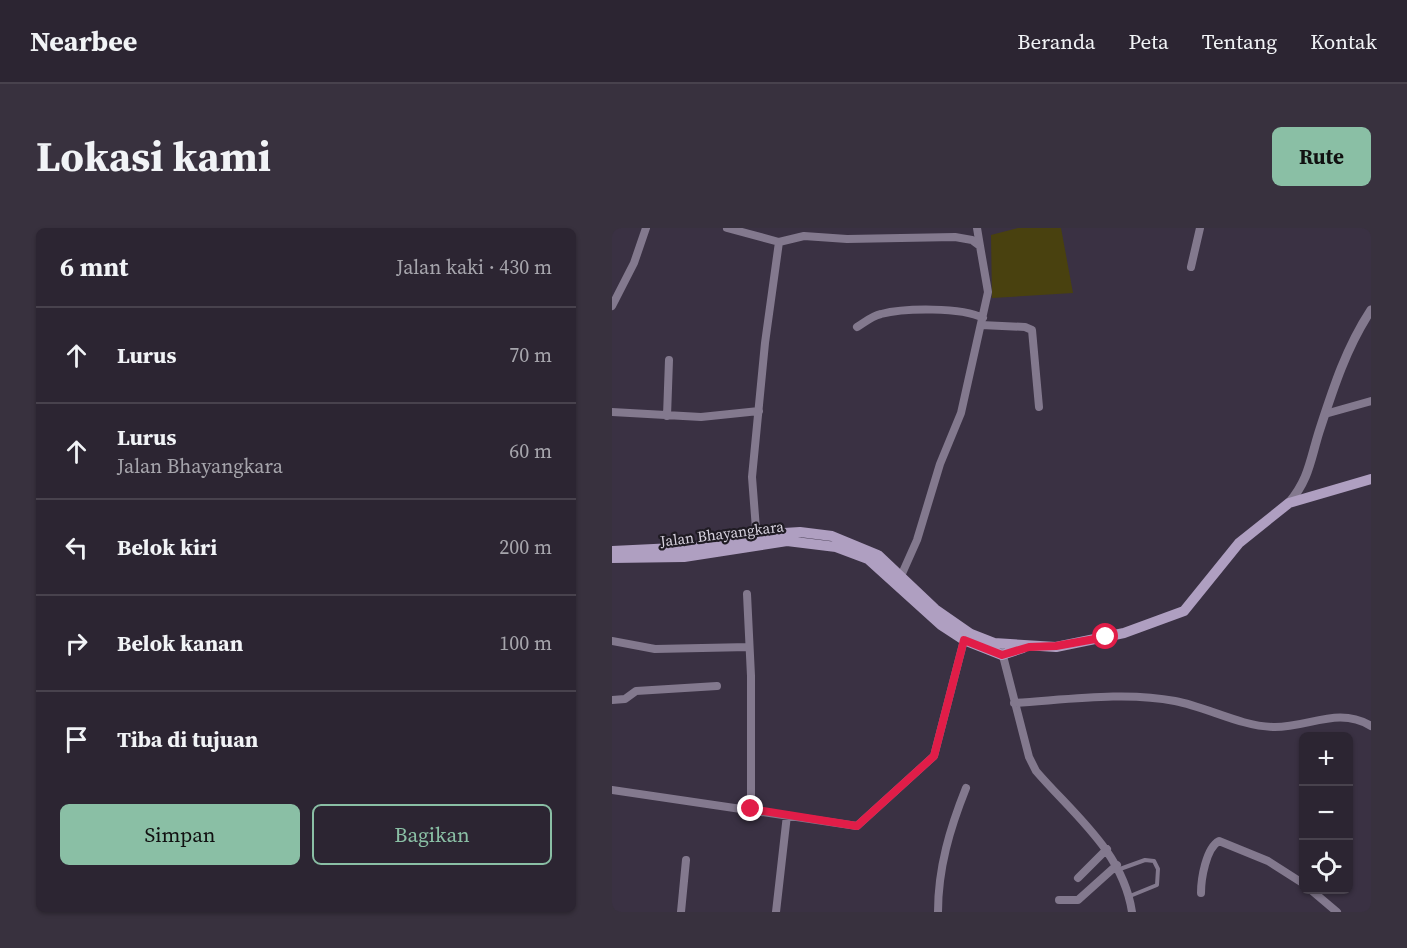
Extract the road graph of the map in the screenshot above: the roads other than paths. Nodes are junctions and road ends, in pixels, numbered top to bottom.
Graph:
1 (646, 228) edge
2 (727, 228) edge
3 (977, 228) edge
4 (1200, 228) edge
5 (794, 232) edge
6 (779, 242) junction
7 (980, 246) junction
8 (1191, 267) dead end
9 (612, 306) edge
10 (1371, 310) edge
11 (982, 322) junction
12 (857, 327) dead end
13 (669, 360) dead end
14 (1371, 401) edge
15 (1039, 407) dead end
16 (759, 411) junction
17 (612, 412) edge
18 (1325, 414) junction
19 (667, 416) junction
20 (1371, 479) edge
21 (1289, 503) junction
22 (757, 540) junction
23 (612, 551) edge
24 (612, 558) edge
25 (901, 576) junction
26 (747, 594) dead end
27 (964, 640) junction
28 (612, 641) edge
29 (749, 647) junction
30 (1002, 649) junction
31 (717, 686) dead end
32 (612, 700) edge
33 (1014, 703) junction
34 (1371, 726) edge
35 (966, 788) dead end
36 (612, 790) edge
37 (751, 809) junction
38 (787, 815) junction
39 (1107, 849) junction
40 (686, 860) dead end
41 (1118, 867) junction
42 (1078, 878) dead end
43 (1299, 881) edge
44 (1202, 893) dead end
45 (1316, 894) edge
46 (1130, 896) junction
47 (1059, 900) dead end
48 (681, 912) edge
49 (776, 912) edge
50 (938, 912) edge
51 (1132, 912) edge
52 (1337, 912) edge

1 - 9 street
2 - 6 street
3 - 7 street
4 - 8 street
5 - 6 street
5 - 7 street
6 - 16 street
7 - 11 street
10 - 18 street
11 - 12 street
11 - 15 street
11 - 25 street
13 - 19 street
14 - 18 street
16 - 19 street
16 - 22 street
17 - 19 street
18 - 21 street
20 - 21 main road
21 - 30 main road
22 - 23 main road, Jalan Bhayangkara
22 - 24 main road, Jalan Bhayangkara
22 - 25 main road, Jalan Bhayangkara
22 - 27 main road, Jalan Bhayangkara
25 - 30 main road, Jalan Bhayangkara
26 - 29 street
27 - 30 main road, Jalan Bhayangkara
27 - 38 street
28 - 29 street
29 - 37 street
30 - 33 street
31 - 32 street
33 - 34 street
33 - 39 street
35 - 50 street
36 - 37 street
37 - 38 street
38 - 49 street
39 - 41 street
39 - 42 street
40 - 48 street
41 - 46 street
41 - 46 lane
41 - 47 street
43 - 44 street
45 - 52 street
46 - 51 street

